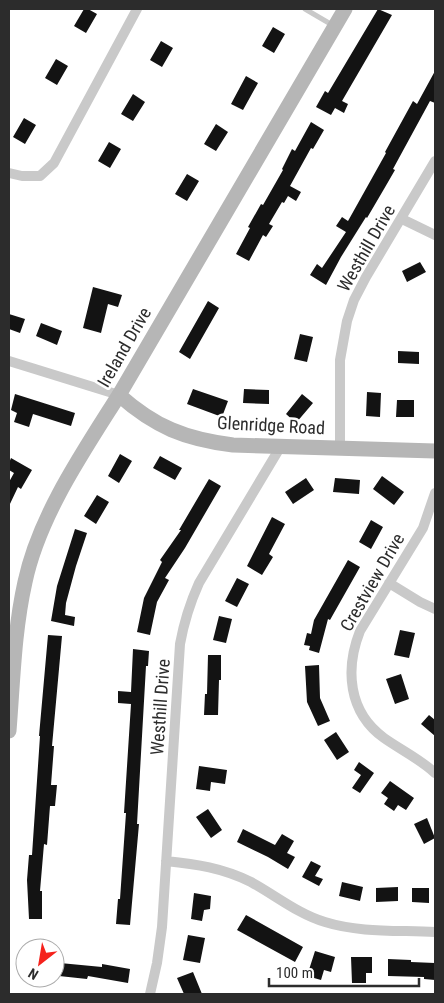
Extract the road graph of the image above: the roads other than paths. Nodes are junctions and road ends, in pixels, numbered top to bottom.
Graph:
1 (137, 9) edge
2 (305, 9) edge
3 (345, 9) edge
4 (334, 26) junction
5 (435, 161) edge
6 (9, 173) edge
7 (402, 218) junction
8 (435, 235) edge
9 (9, 361) edge
10 (119, 395) junction
11 (281, 446) junction
12 (340, 447) junction
13 (435, 451) edge
14 (435, 493) edge
15 (389, 583) junction
16 (435, 609) edge
17 (9, 730) edge
18 (435, 772) edge
19 (166, 861) junction
20 (435, 932) edge
21 (150, 994) edge

1 - 6 street
2 - 4 lane
3 - 4 main road, Ireland Drive
4 - 10 main road, Ireland Drive
5 - 7 street, Westhill Drive
7 - 8 street
7 - 12 street, Westhill Drive
9 - 10 street
10 - 11 main road, Glenridge Road
10 - 17 main road, Ireland Drive
11 - 12 main road, Glenridge Road
11 - 19 street, Westhill Drive
12 - 13 main road, Glenridge Road
14 - 15 street, Crestview Drive
15 - 16 street
15 - 18 street, Crestview Drive
19 - 20 street
19 - 21 street, Westhill Drive

